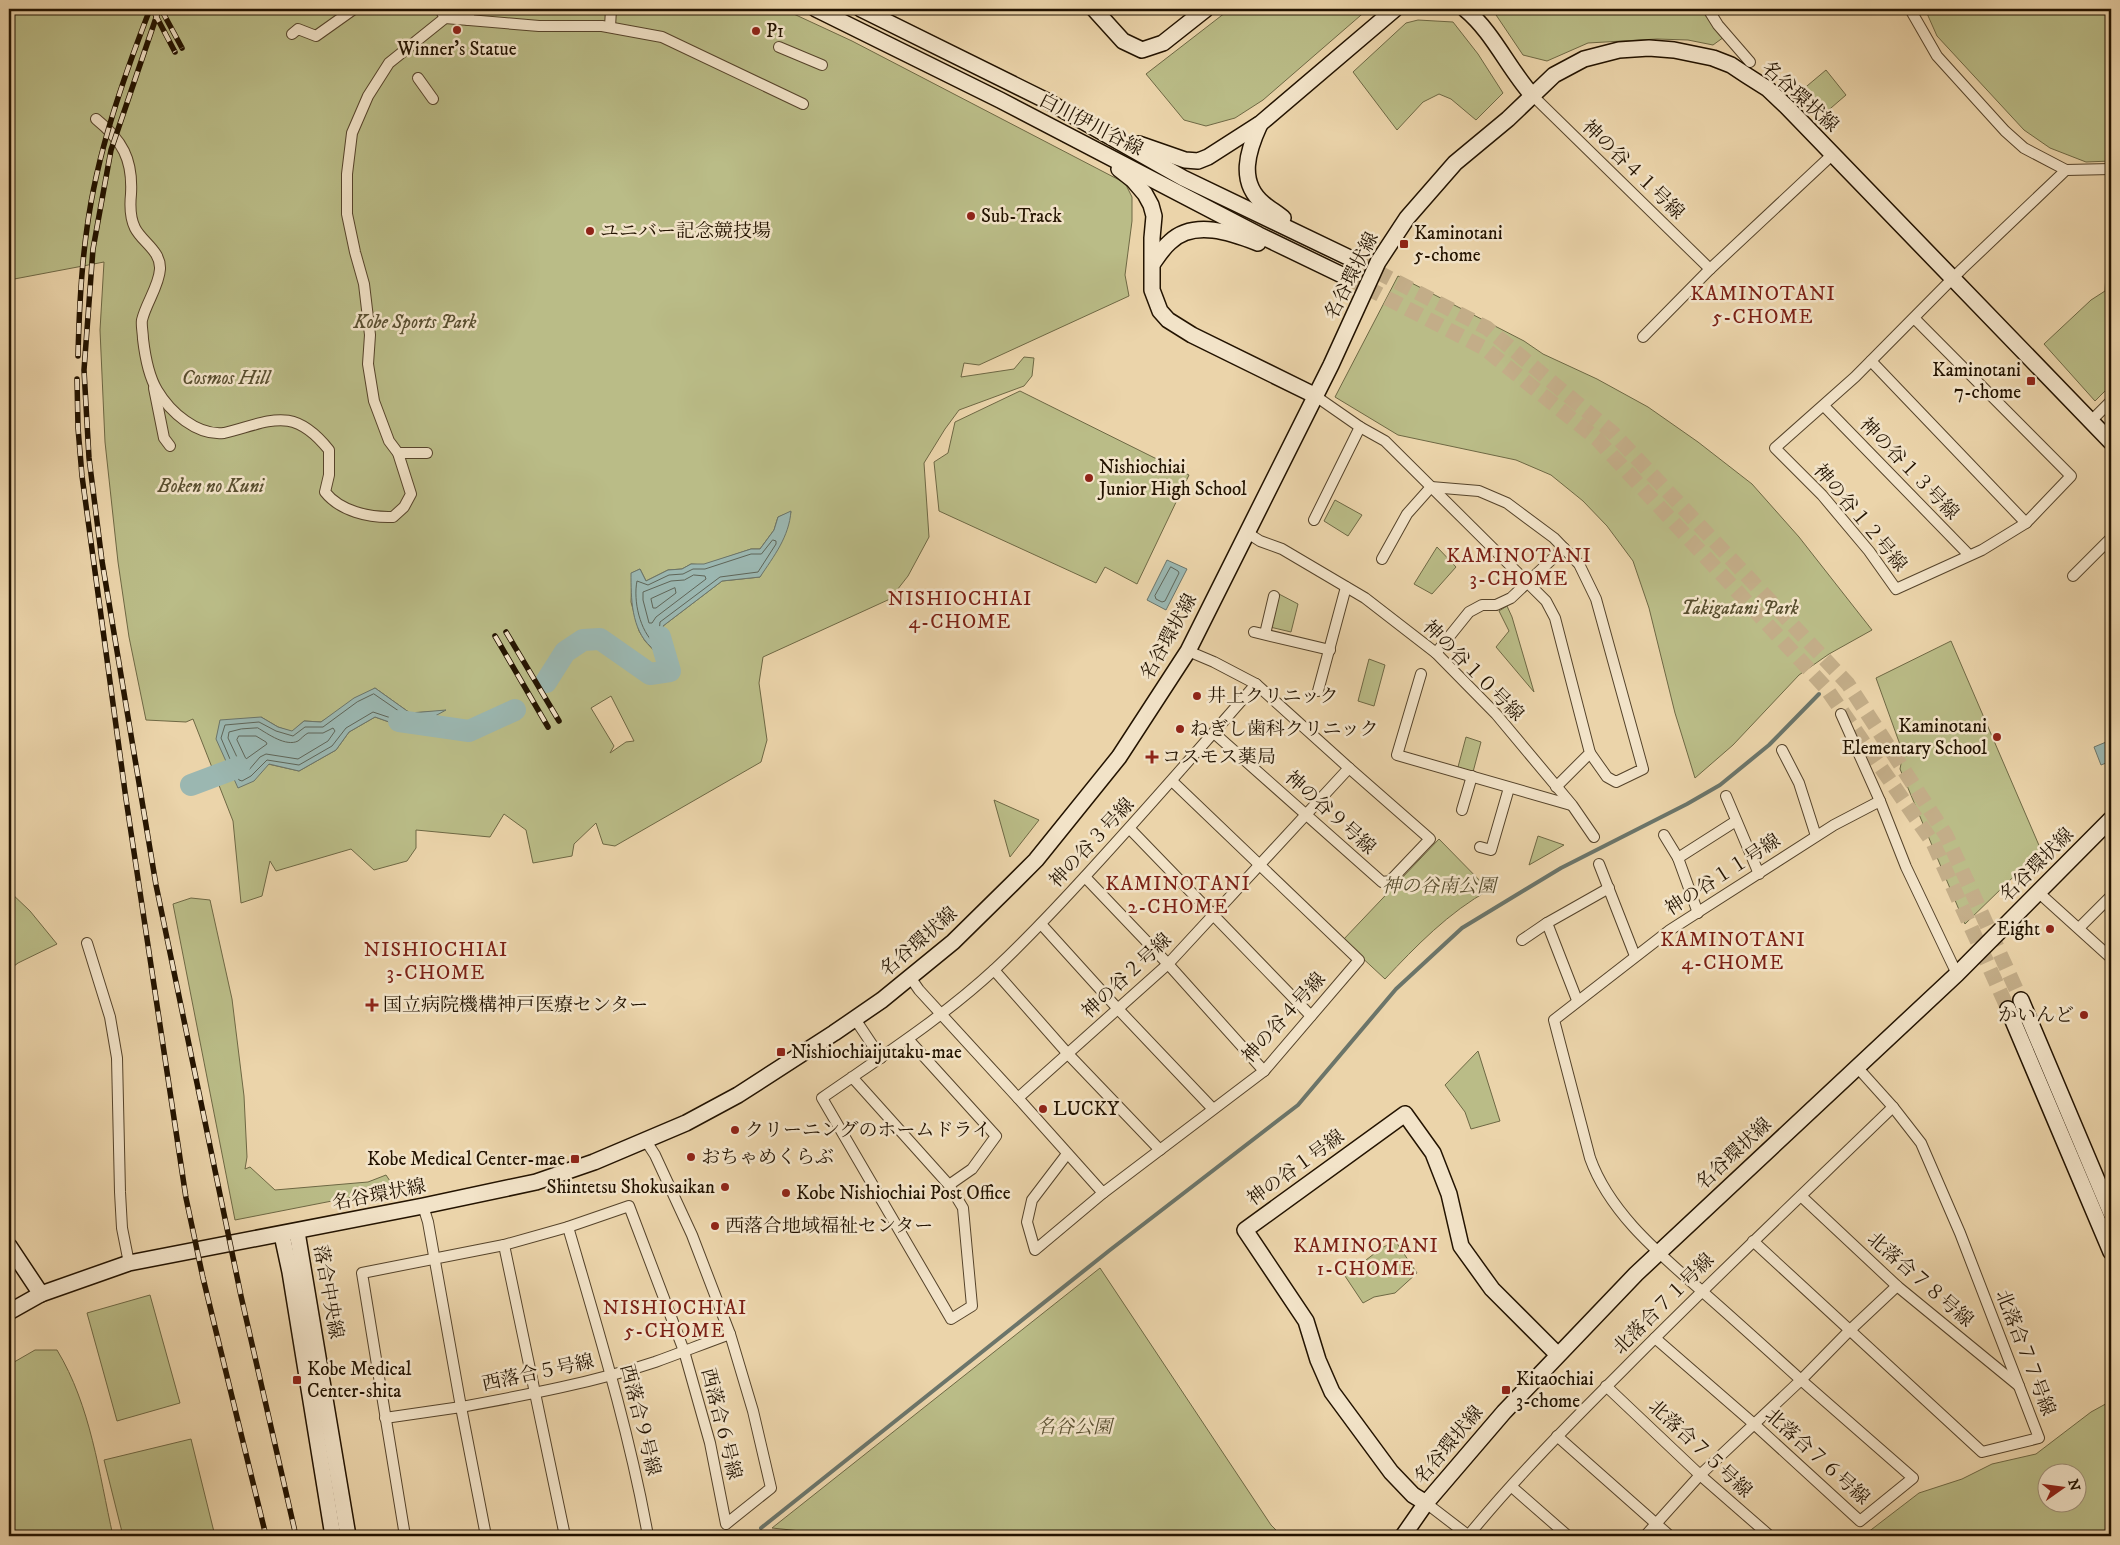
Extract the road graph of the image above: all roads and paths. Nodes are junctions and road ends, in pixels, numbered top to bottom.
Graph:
1 (354, 9) edge
2 (470, 9) edge
3 (611, 9) edge
4 (816, 9) edge
5 (861, 9) edge
6 (1094, 9) edge
7 (1206, 9) edge
8 (1395, 9) edge
9 (1465, 9) edge
10 (1708, 9) edge
11 (1910, 9) edge
12 (443, 13) edge
13 (468, 20) junction
14 (610, 27) junction
15 (292, 34) dead end
16 (779, 47) dead end
17 (1750, 62) dead end
18 (822, 65) dead end
19 (418, 78) dead end
20 (1532, 95) junction
21 (433, 99) dead end
22 (803, 104) dead end
23 (96, 118) dead end
24 (1087, 123) junction
25 (1261, 123) junction
26 (1092, 148) junction
27 (1833, 154) junction
28 (2111, 169) edge
29 (2066, 170) junction
30 (1308, 238) junction
31 (1356, 261) tunnel mouth
32 (1153, 263) junction
33 (1323, 266) junction
34 (1710, 269) junction
35 (1346, 277) tunnel mouth
36 (1952, 279) junction
37 (1915, 319) junction
38 (1643, 337) dead end
39 (1871, 361) junction
40 (152, 380) junction
41 (1314, 395) junction
42 (2111, 401) edge
43 (1824, 406) junction
44 (2092, 420) junction
45 (1360, 426) junction
46 (2111, 442) edge
47 (170, 446) dead end
48 (398, 453) junction
49 (427, 454) dead end
50 (1431, 487) junction
51 (1314, 520) dead end
52 (2026, 523) junction
53 (1246, 532) junction
54 (2111, 538) edge
55 (1564, 548) junction
56 (1969, 555) junction
57 (1382, 559) dead end
58 (2073, 576) dead end
59 (1528, 581) junction
60 (1346, 587) junction
61 (1274, 596) dead end
62 (1254, 632) dead end
63 (1265, 634) junction
64 (1330, 650) junction
65 (1188, 651) junction
66 (1436, 653) junction
67 (1422, 674) dead end
68 (1256, 684) junction
69 (1318, 691) dead end
70 (1841, 714) dead end
71 (1214, 733) junction
72 (1782, 750) dead end
73 (1590, 753) junction
74 (1349, 768) junction
75 (1472, 776) junction
76 (1172, 781) junction
77 (1556, 787) junction
78 (1509, 788) junction
79 (1726, 796) dead end
80 (1880, 801) junction
81 (1572, 805) junction
82 (1462, 810) dead end
83 (1306, 815) junction
84 (2111, 819) edge
85 (1736, 821) junction
86 (1130, 829) junction
87 (1664, 835) dead end
88 (1816, 836) junction
89 (1594, 837) dead end
90 (1480, 847) dead end
91 (1678, 858) junction
92 (1599, 864) dead end
93 (1260, 865) junction
94 (1758, 874) junction
95 (1085, 877) junction
96 (1609, 888) junction
97 (2038, 892) junction
98 (2111, 896) edge
99 (1698, 912) junction
100 (1214, 915) junction
101 (1547, 923) junction
102 (1041, 924) junction
103 (2079, 928) junction
104 (1522, 940) dead end
105 (87, 943) dead end
106 (1635, 956) junction
107 (2111, 958) edge
108 (1168, 964) junction
109 (994, 970) junction
110 (1957, 974) junction
111 (910, 977) junction
112 (1577, 1000) junction
113 (2021, 1000) tunnel mouth
114 (1118, 1009) junction
115 (2008, 1009) tunnel mouth
116 (941, 1014) junction
117 (1311, 1016) junction
118 (855, 1019) junction
119 (908, 1039) junction
120 (1068, 1054) junction
121 (881, 1058) junction
122 (1857, 1067) junction
123 (1264, 1071) junction
124 (852, 1077) junction
125 (1018, 1098) junction
126 (1893, 1107) junction
127 (1213, 1110) junction
128 (646, 1142) junction
129 (1160, 1150) junction
130 (1067, 1154) junction
131 (949, 1185) junction
132 (1103, 1192) junction
133 (1801, 1196) junction
134 (423, 1206) junction
135 (2111, 1213) edge
136 (568, 1227) junction
137 (297, 1232) junction
138 (282, 1235) junction
139 (1753, 1241) junction
140 (504, 1245) junction
141 (9, 1246) edge
142 (1658, 1252) junction
143 (2111, 1252) edge
144 (435, 1260) junction
145 (129, 1263) junction
146 (1897, 1286) junction
147 (1702, 1290) junction
148 (40, 1294) junction
149 (9, 1312) edge
150 (1849, 1331) junction
151 (730, 1334) junction
152 (1655, 1338) junction
153 (684, 1351) junction
154 (1558, 1354) junction
155 (612, 1375) junction
156 (1801, 1380) junction
157 (1606, 1386) junction
158 (2020, 1387) junction
159 (536, 1393) junction
160 (461, 1407) junction
161 (385, 1418) junction
162 (1754, 1424) junction
163 (1557, 1436) junction
164 (1700, 1475) junction
165 (1512, 1487) junction
166 (1426, 1503) junction
167 (1656, 1524) junction
168 (332, 1536) edge
169 (348, 1536) edge
170 (405, 1536) edge
171 (486, 1536) edge
172 (565, 1536) edge
173 (648, 1536) edge
174 (1403, 1536) edge
175 (1468, 1536) edge
176 (1568, 1536) edge
177 (1645, 1536) edge
178 (1670, 1536) edge
179 (1770, 1536) edge

1 - 15 street
2 - 13 street
3 - 14 street
4 - 26 street, 白川伊川谷線
5 - 24 street, 白川伊川谷線
6 - 7 street
8 - 25 street
9 - 20 street
10 - 17 street
11 - 29 street
12 - 13 street
12 - 48 street
13 - 14 street
14 - 22 street
16 - 18 street
19 - 21 street
20 - 27 street, 名谷環状線
20 - 34 street, 神の谷４１号線
20 - 41 street, 名谷環状線
23 - 40 street
24 - 25 street
24 - 30 street, 白川伊川谷線
25 - 30 street
26 - 32 street
26 - 33 street, 白川伊川谷線
27 - 34 street
27 - 36 street, 名谷環状線
28 - 29 street
29 - 36 street, 神の谷１２号線
30 - 31 street, 白川伊川谷線
32 - 33 street
32 - 41 street
33 - 35 street, 白川伊川谷線
34 - 38 street
36 - 37 street, 神の谷１２号線
36 - 44 street, 名谷環状線
37 - 39 street, 神の谷１２号線
37 - 52 street, 神の谷１２号線
39 - 43 street, 神の谷１２号線
39 - 52 street
40 - 47 street
40 - 48 street
41 - 45 street
41 - 53 street, 名谷環状線
42 - 44 street
43 - 56 street, 神の谷１３号線
43 - 56 street, 神の谷１２号線
44 - 46 street, 名谷環状線
45 - 50 street
45 - 51 street
48 - 49 street
50 - 55 street
50 - 57 street
50 - 59 street
52 - 56 street, 神の谷１２号線
53 - 60 street, 神の谷１０号線
53 - 65 street, 名谷環状線
54 - 58 street
55 - 59 street
55 - 73 street
59 - 66 street
59 - 73 street
60 - 64 street
60 - 66 street, 神の谷１０号線
61 - 63 street
62 - 63 street
63 - 64 street
64 - 69 street
65 - 68 street
65 - 111 street, 名谷環状線
66 - 77 street, 神の谷１０号線
67 - 75 street
68 - 71 street, 神の谷３号線
68 - 74 street
70 - 80 street
71 - 76 street, 神の谷３号線
71 - 83 street, 神の谷９号線
72 - 88 street
73 - 77 street
74 - 83 street, 神の谷２号線
74 - 83 street, 神の谷９号線
75 - 78 street
75 - 82 street
76 - 86 street, 神の谷３号線
76 - 93 street, 神の谷４号線
77 - 81 street, 神の谷１０号線
78 - 81 street
78 - 90 street
79 - 85 street
80 - 88 street, 神の谷１１号線
80 - 110 street
81 - 89 street, 神の谷１０号線
83 - 93 street, 神の谷２号線
84 - 97 street, 名谷環状線
85 - 91 street
85 - 94 street
86 - 95 street, 神の谷３号線
86 - 100 street
87 - 91 street
88 - 94 street, 神の谷１１号線
91 - 99 street
92 - 96 street
93 - 100 street, 神の谷２号線
93 - 117 street, 神の谷４号線
94 - 99 street, 神の谷１１号線
95 - 102 street, 神の谷３号線
95 - 108 street
96 - 101 street
96 - 106 street
97 - 103 street
97 - 110 street, 名谷環状線
98 - 103 street
99 - 106 street, 神の谷１１号線
100 - 108 street, 神の谷２号線
100 - 117 street
101 - 104 street
101 - 112 street
102 - 109 street, 神の谷３号線
102 - 114 street
103 - 107 street
105 - 145 street
106 - 112 street, 神の谷１１号線
108 - 114 street, 神の谷２号線
108 - 123 street
109 - 116 street, 神の谷３号線
109 - 120 street
110 - 122 street, 名谷環状線
111 - 116 street
111 - 118 street, 名谷環状線
112 - 142 street, 神の谷１１号線
113 - 135 street
114 - 120 street, 神の谷２号線
114 - 127 street
115 - 143 street
116 - 119 street, 神の谷３号線
116 - 125 street
117 - 123 street, 神の谷４号線
118 - 121 street
118 - 128 street, 名谷環状線
119 - 121 street, 神の谷３号線
119 - 131 street
120 - 125 street, 神の谷２号線
120 - 129 street
121 - 124 street, 神の谷３号線
122 - 126 street, 北落合７７号線
122 - 142 street, 名谷環状線
123 - 127 street, 神の谷４号線
124 - 131 street
124 - 131 street, 神の谷３号線
125 - 130 street
126 - 133 street, 北落合７１号線
126 - 158 street, 北落合７７号線
127 - 129 street, 神の谷４号線
128 - 134 street, 名谷環状線
128 - 151 street
129 - 132 street, 神の谷４号線
130 - 132 street
130 - 132 street, 神の谷４号線
133 - 139 street, 北落合７１号線
133 - 146 street, 北落合７８号線
134 - 137 street, 名谷環状線
134 - 144 street, 西落合５号線
136 - 140 street, 西落合６号線
136 - 153 street, 西落合６号線
136 - 155 street, 西落合９号線
137 - 138 street, 名谷環状線
137 - 169 street, 落合中央線
138 - 145 street, 名谷環状線
138 - 168 street, 落合中央線
139 - 147 street, 北落合７１号線
139 - 150 street, 北落合７７号線
140 - 144 street, 西落合６号線
140 - 159 street
141 - 148 street
142 - 147 street
142 - 154 street, 名谷環状線
144 - 160 street, 西落合５号線
144 - 161 street, 西落合６号線
145 - 148 street, 名谷環状線
146 - 150 street
146 - 158 street, 北落合７８号線
147 - 152 street, 北落合７１号線
147 - 156 street
148 - 149 street, 名谷環状線
150 - 156 street
150 - 158 street, 北落合７７号線
151 - 153 street, 西落合５号線
151 - 153 street, 西落合６号線
152 - 157 street, 北落合７１号線
152 - 162 street, 北落合７６号線
153 - 155 street, 西落合５号線
154 - 166 street, 名谷環状線
154 - 166 street, 神の谷１号線
155 - 159 street, 西落合５号線
155 - 173 street, 西落合９号線
156 - 162 street
156 - 162 street, 北落合７６号線
157 - 163 street, 北落合７１号線
157 - 164 street, 北落合７５号線
159 - 160 street, 西落合５号線
159 - 172 street
160 - 161 street
160 - 171 street
161 - 170 street
162 - 164 street
163 - 165 street, 北落合７１号線
163 - 167 street
164 - 167 street
164 - 179 street, 北落合７５号線
165 - 175 street, 北落合７１号線
165 - 176 street
166 - 174 street, 名谷環状線
166 - 175 street
167 - 177 street
167 - 178 street

